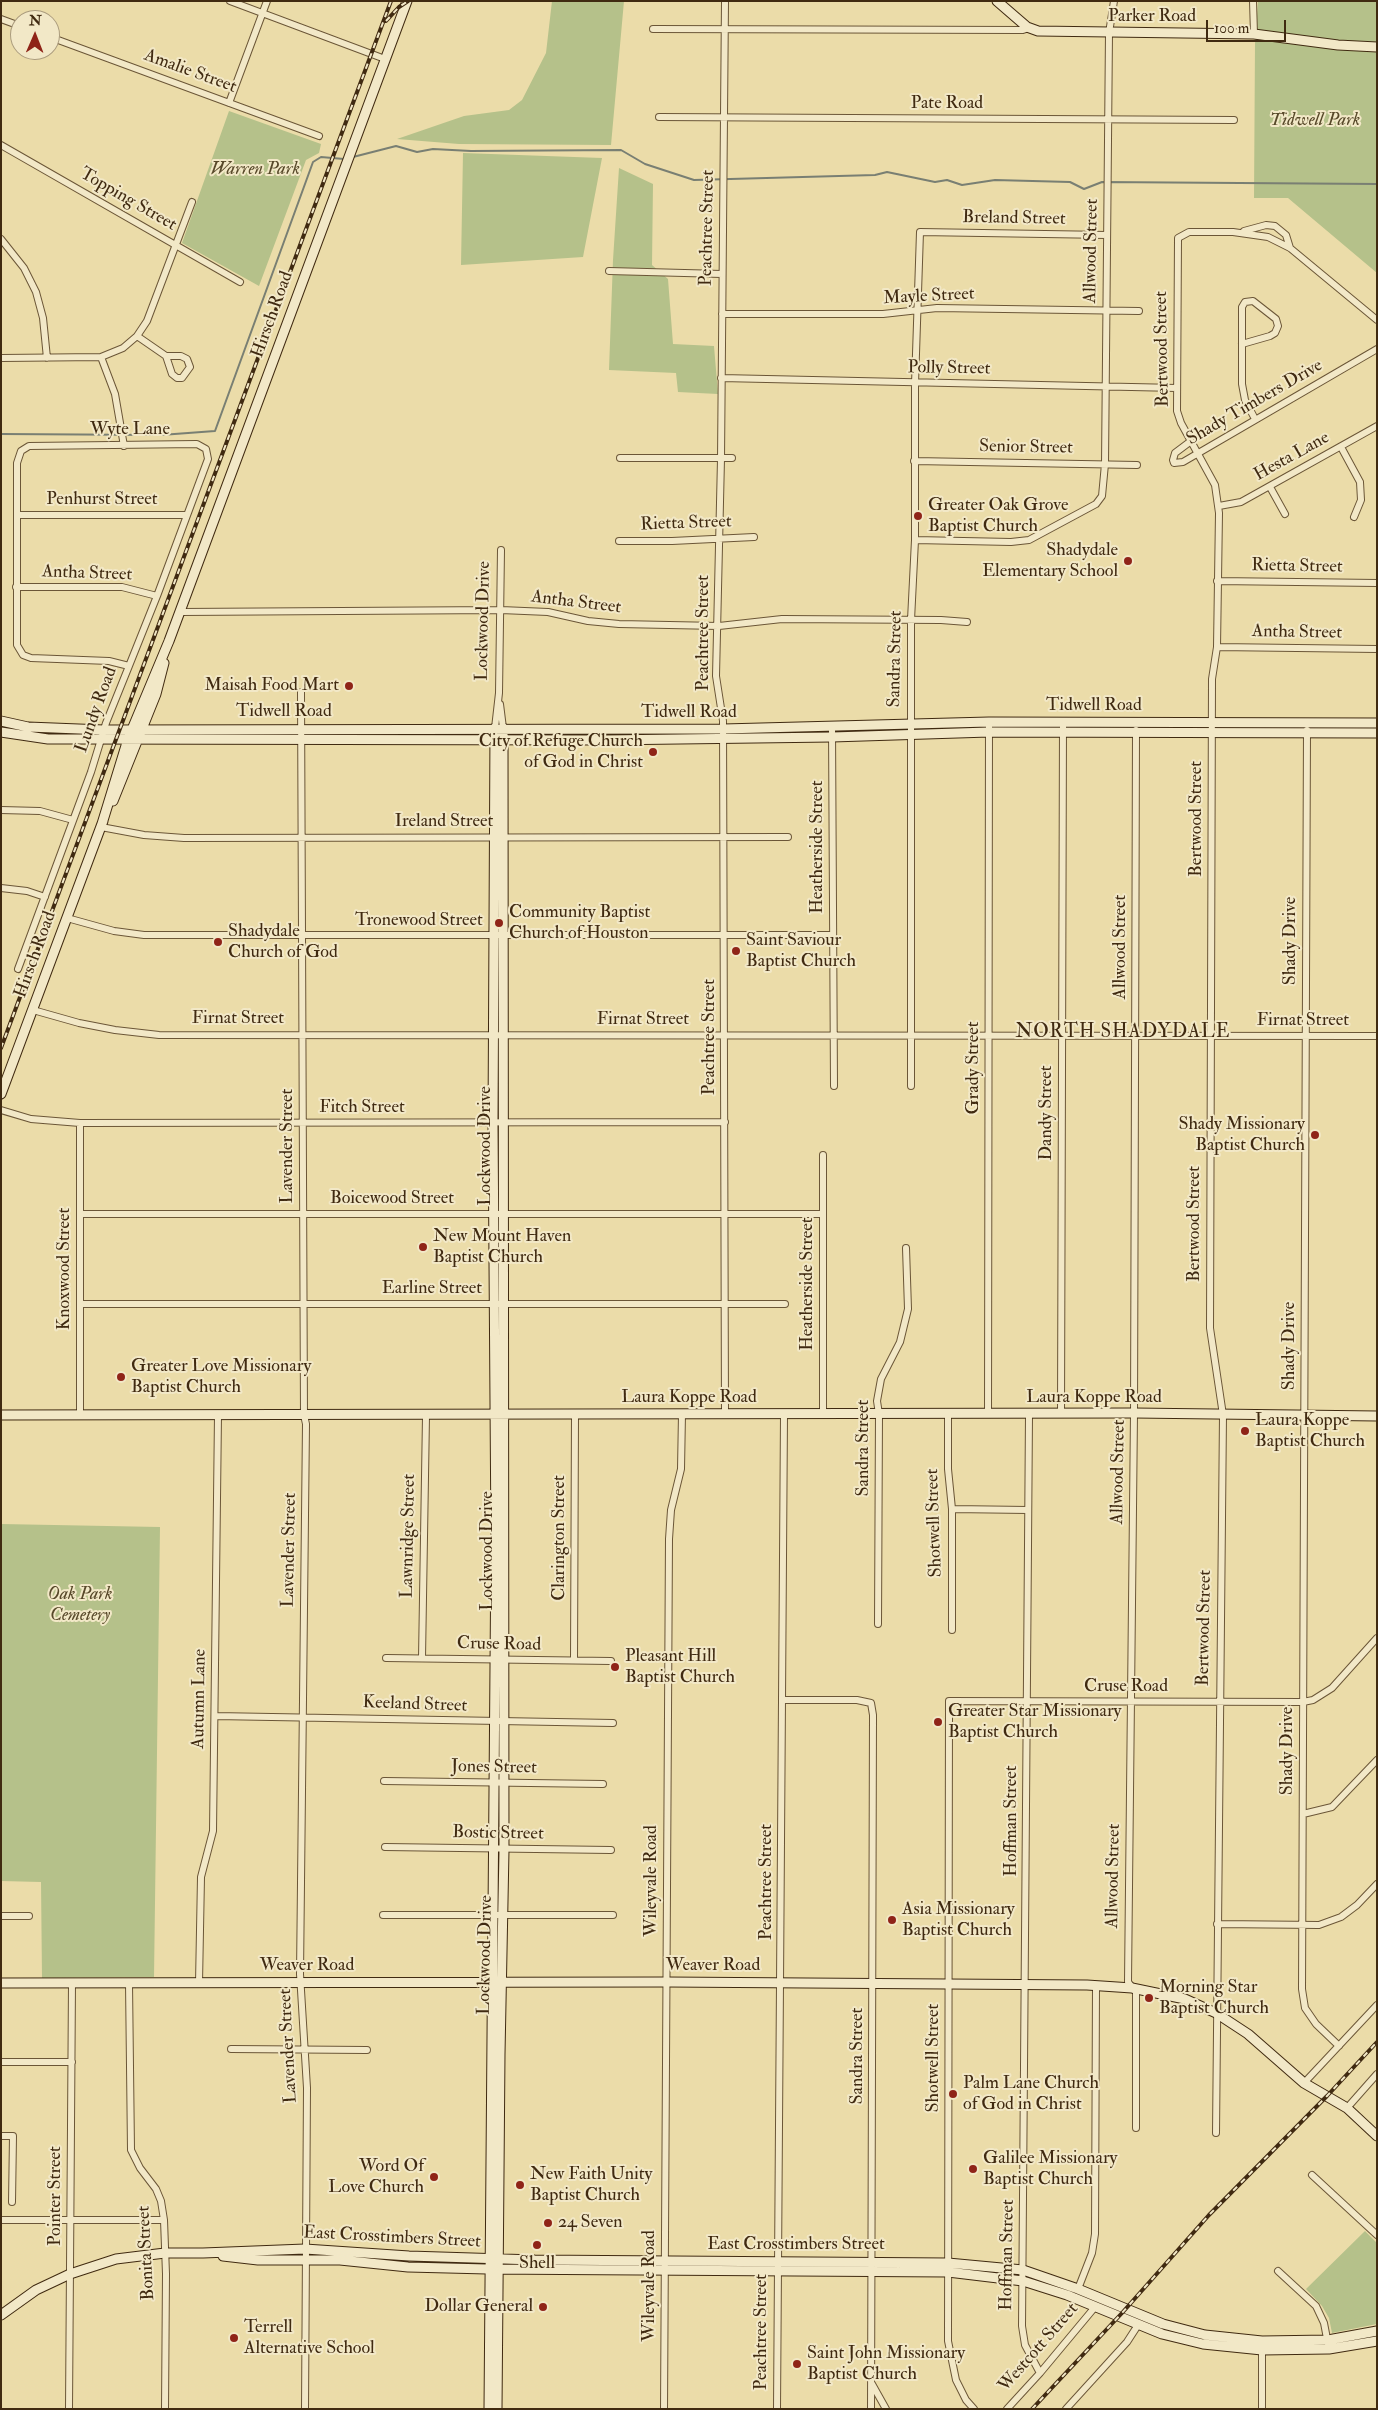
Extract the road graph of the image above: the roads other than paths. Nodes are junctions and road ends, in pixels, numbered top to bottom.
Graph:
1 (230, 1) edge
2 (267, 1) edge
3 (407, 1) edge
4 (725, 1) edge
5 (997, 1) edge
6 (1114, 1) edge
7 (1253, 1) edge
8 (263, 13) junction
9 (653, 29) dead end
10 (725, 29) junction
11 (1026, 29) junction
12 (1110, 33) junction
13 (1254, 34) junction
14 (60, 41) edge
15 (1377, 47) edge
16 (385, 59) junction
17 (229, 103) junction
18 (659, 117) dead end
19 (724, 117) junction
20 (1110, 120) junction
21 (1234, 120) dead end
22 (318, 136) dead end
23 (1, 145) edge
24 (192, 202) dead end
25 (920, 232) joint
26 (1241, 233) junction
27 (1107, 235) junction
28 (1, 239) edge
29 (176, 245) junction
30 (1290, 248) junction
31 (609, 270) dead end
32 (722, 274) junction
33 (240, 282) dead end
34 (917, 310) junction
35 (1106, 311) junction
36 (1139, 311) dead end
37 (722, 314) junction
38 (1377, 320) edge
39 (137, 336) junction
40 (1242, 344) junction
41 (1377, 349) edge
42 (166, 356) dead end
43 (101, 357) junction
44 (1, 358) edge
45 (47, 358) junction
46 (721, 378) junction
47 (915, 384) junction
48 (1105, 388) junction
49 (1177, 388) junction
50 (1255, 419) junction
51 (1377, 426) edge
52 (1191, 441) junction
53 (124, 443) junction
54 (1341, 447) junction
55 (1198, 453) junction
56 (620, 458) dead end
57 (732, 458) dead end
58 (721, 459) junction
59 (914, 461) junction
60 (206, 462) joint
61 (1104, 464) junction
62 (1137, 464) dead end
63 (1270, 487) junction
64 (1219, 506) junction
65 (1285, 514) dead end
66 (16, 515) junction
67 (186, 516) junction
68 (1354, 517) dead end
69 (754, 538) dead end
70 (720, 539) junction
71 (915, 540) junction
72 (619, 541) dead end
73 (501, 550) dead end
74 (1217, 581) junction
75 (1377, 583) edge
76 (16, 587) junction
77 (157, 596) junction
78 (501, 610) junction
79 (180, 612) junction
80 (911, 620) junction
81 (967, 622) dead end
82 (718, 626) junction
83 (169, 641) junction
84 (1217, 647) junction
85 (1377, 649) edge
86 (128, 666) junction
87 (301, 692) dead end
88 (1, 721) edge
89 (989, 722) junction
90 (1063, 722) junction
91 (1377, 723) edge
92 (911, 724) junction
93 (1136, 727) junction
94 (1212, 727) junction
95 (302, 728) junction
96 (499, 728) junction
97 (1307, 728) junction
98 (132, 729) junction
99 (605, 729) junction
100 (723, 729) junction
101 (8, 730) edge
102 (104, 730) junction
103 (832, 732) junction
104 (989, 732) junction
105 (1063, 732) junction
106 (402, 733) junction
107 (1377, 733) edge
108 (141, 734) junction
109 (235, 734) junction
110 (911, 735) junction
111 (302, 738) junction
112 (101, 739) junction
113 (128, 739) junction
114 (500, 739) junction
115 (722, 739) junction
116 (604, 740) junction
117 (1, 810) edge
118 (73, 820) junction
119 (101, 826) junction
120 (493, 836) junction
121 (504, 836) junction
122 (724, 836) junction
123 (788, 836) dead end
124 (302, 837) junction
125 (1, 888) edge
126 (44, 897) junction
127 (67, 918) junction
128 (725, 935) junction
129 (833, 935) junction
130 (302, 936) junction
131 (498, 936) junction
132 (18, 969) dead end
133 (33, 1010) junction
134 (304, 1034) junction
135 (911, 1034) junction
136 (498, 1035) junction
137 (725, 1035) junction
138 (834, 1035) junction
139 (1063, 1035) junction
140 (989, 1036) junction
141 (1136, 1036) junction
142 (1211, 1036) junction
143 (1306, 1036) junction
144 (1377, 1036) edge
145 (834, 1086) dead end
146 (911, 1086) dead end
147 (1, 1094) edge
148 (1, 1110) edge
149 (303, 1122) junction
150 (725, 1122) junction
151 (80, 1123) junction
152 (493, 1123) junction
153 (503, 1123) junction
154 (822, 1154) dead end
155 (303, 1213) junction
156 (726, 1213) junction
157 (80, 1214) junction
158 (823, 1214) junction
159 (498, 1215) junction
160 (906, 1248) dead end
161 (80, 1304) junction
162 (304, 1304) junction
163 (498, 1304) junction
164 (725, 1304) junction
165 (785, 1304) dead end
166 (1134, 1413) junction
167 (498, 1414) junction
168 (682, 1414) junction
169 (725, 1414) junction
170 (823, 1414) junction
171 (879, 1414) junction
172 (948, 1414) junction
173 (988, 1414) junction
174 (1029, 1414) junction
175 (1061, 1414) junction
176 (1, 1415) edge
177 (80, 1415) junction
178 (218, 1415) junction
179 (304, 1415) junction
180 (576, 1415) junction
181 (784, 1415) junction
182 (1223, 1415) junction
183 (1305, 1415) junction
184 (426, 1416) junction
185 (1377, 1416) edge
186 (952, 1509) junction
187 (1028, 1510) junction
188 (878, 1624) dead end
189 (952, 1630) dead end
190 (1377, 1638) edge
191 (386, 1658) dead end
192 (422, 1658) junction
193 (493, 1660) junction
194 (574, 1660) junction
195 (503, 1661) junction
196 (611, 1661) dead end
197 (782, 1700) junction
198 (949, 1701) joint
199 (1027, 1702) junction
200 (1132, 1702) junction
201 (1303, 1702) junction
202 (1220, 1703) junction
203 (215, 1716) junction
204 (303, 1717) junction
205 (493, 1723) junction
206 (504, 1723) junction
207 (613, 1724) dead end
208 (1377, 1760) edge
209 (384, 1781) dead end
210 (493, 1783) junction
211 (504, 1783) junction
212 (603, 1784) dead end
213 (1303, 1814) junction
214 (385, 1847) dead end
215 (494, 1850) junction
216 (504, 1850) junction
217 (611, 1850) dead end
218 (1377, 1884) edge
219 (384, 1915) dead end
220 (613, 1915) dead end
221 (1, 1916) edge
222 (28, 1916) dead end
223 (493, 1916) junction
224 (503, 1916) junction
225 (1217, 1924) junction
226 (1302, 1926) junction
227 (72, 1982) junction
228 (199, 1982) junction
229 (300, 1982) junction
230 (492, 1982) junction
231 (502, 1982) junction
232 (667, 1982) junction
233 (1, 1983) edge
234 (129, 1983) junction
235 (781, 1983) junction
236 (873, 1983) junction
237 (949, 1983) junction
238 (1026, 1984) junction
239 (1096, 1985) junction
240 (1132, 1988) junction
241 (1377, 2005) edge
242 (1216, 2013) junction
243 (1339, 2046) junction
244 (231, 2049) dead end
245 (305, 2049) junction
246 (367, 2050) dead end
247 (496, 2054) junction
248 (1, 2062) edge
249 (72, 2062) junction
250 (1377, 2074) edge
251 (1304, 2083) junction
252 (1347, 2108) junction
253 (1136, 2128) dead end
254 (1216, 2133) dead end
255 (1, 2136) edge
256 (1377, 2136) edge
257 (1312, 2175) dead end
258 (12, 2202) dead end
259 (1, 2220) edge
260 (70, 2220) junction
261 (164, 2220) junction
262 (1377, 2235) edge
263 (305, 2249) junction
264 (165, 2253) junction
265 (202, 2254) junction
266 (400, 2255) junction
267 (495, 2259) junction
268 (305, 2260) junction
269 (872, 2261) junction
270 (665, 2265) junction
271 (398, 2266) junction
272 (777, 2266) junction
273 (948, 2267) junction
274 (495, 2269) junction
275 (1023, 2270) junction
276 (872, 2271) junction
277 (1278, 2271) dead end
278 (70, 2274) junction
279 (1023, 2281) junction
280 (1078, 2289) junction
281 (1094, 2307) junction
282 (1, 2315) edge
283 (1138, 2325) junction
284 (1377, 2330) edge
285 (1377, 2341) edge
286 (1262, 2345) junction
287 (1328, 2345) junction
288 (494, 2370) junction
289 (1040, 2373) junction
290 (872, 2382) junction
291 (1067, 2408) edge
292 (69, 2409) edge
293 (165, 2409) edge
294 (305, 2409) edge
295 (489, 2409) edge
296 (497, 2409) edge
297 (664, 2409) edge
298 (777, 2409) edge
299 (871, 2409) edge
300 (886, 2409) edge
301 (974, 2409) edge
302 (1007, 2409) edge
303 (1262, 2409) edge

1 - 8 street
2 - 8 street
3 - 16 main road, Hirsch Road
4 - 10 street, Peachtree Street
5 - 11 main road
6 - 12 street, Allwood Street
7 - 13 street
8 - 16 street
8 - 17 street
9 - 10 street
10 - 11 street
10 - 19 street, Peachtree Street
11 - 12 main road, Parker Road
12 - 13 main road, Parker Road
12 - 20 street, Allwood Street
13 - 15 main road, Parker Road
14 - 17 street, Amalie Street
16 - 79 main road, Hirsch Road
17 - 22 street, Amalie Street
18 - 19 street, Pate Road
19 - 20 street, Pate Road
19 - 32 street, Peachtree Street
20 - 21 street, Pate Road
20 - 27 street, Allwood Street
23 - 29 street, Topping Street
24 - 29 street
25 - 27 street, Breland Street
25 - 34 street, Sandra Street
26 - 30 street
26 - 30 street
26 - 49 street, Bertwood Street
27 - 35 street, Allwood Street
28 - 45 street
29 - 33 street, Topping Street
29 - 39 street
30 - 38 street
31 - 32 street
32 - 37 street, Peachtree Street
34 - 35 street, Mayle Street
34 - 37 street, Mayle Street
34 - 47 street, Sandra Street
35 - 36 street, Mayle Street
35 - 48 street, Allwood Street
37 - 46 street, Peachtree Street
39 - 42 street
39 - 43 street
40 - 40 street
40 - 50 street
41 - 50 street, Shady Timbers Drive
43 - 45 street
43 - 53 street
44 - 45 street
46 - 47 street, Polly Street
46 - 58 street, Peachtree Street
47 - 48 street, Polly Street
47 - 59 street, Sandra Street
48 - 49 street, Polly Street
48 - 61 street, Allwood Street
49 - 52 street, Bertwood Street
50 - 55 street, Shady Timbers Drive
51 - 54 street, Hesta Lane
52 - 55 street, Bertwood Street
52 - 55 street, Shady Timbers Drive
53 - 60 street, Wyte Lane
53 - 66 street, Wyte Lane
54 - 63 street, Hesta Lane
54 - 68 street
55 - 64 street, Bertwood Street
56 - 58 street
57 - 58 street
58 - 70 street, Peachtree Street
59 - 61 street, Senior Street
59 - 71 street, Sandra Street
60 - 67 street, Lundy Road
61 - 62 street, Senior Street
61 - 71 street, Allwood Street
63 - 64 street, Hesta Lane
63 - 65 street
64 - 74 street, Bertwood Street
66 - 67 street, Penhurst Street
66 - 76 street
67 - 77 street, Lundy Road
69 - 70 street, Rietta Street
70 - 72 street, Rietta Street
70 - 82 street, Peachtree Street
71 - 80 street, Sandra Street
73 - 78 street, Lockwood Drive
74 - 75 street, Rietta Street
74 - 84 street, Bertwood Street
76 - 77 street, Antha Street
76 - 86 street
77 - 86 street, Lundy Road
78 - 79 street, Antha Street
78 - 82 street, Antha Street
78 - 96 street, Lockwood Drive
79 - 83 main road, Hirsch Road
80 - 81 street, Antha Street
80 - 82 street, Antha Street
80 - 92 street, Sandra Street
82 - 100 street, Peachtree Street
83 - 98 main road, Hirsch Road
83 - 108 main road, Hirsch Road
84 - 85 street, Antha Street
84 - 94 street, Bertwood Street
86 - 102 street, Lundy Road
87 - 95 street, Lavender Street
88 - 101 main road, Tidwell Road
89 - 90 main road, Tidwell Road
89 - 92 main road, Tidwell Road
89 - 104 street, Grady Street
90 - 93 main road, Tidwell Road
90 - 105 street, Dandy Street
91 - 97 main road, Tidwell Road
92 - 103 main road, Tidwell Road
92 - 110 street, Sandra Street
93 - 94 main road, Tidwell Road
93 - 105 main road, Tidwell Road
93 - 141 street, Allwood Street
94 - 97 main road, Tidwell Road
94 - 142 street, Bertwood Street
95 - 106 main road, Tidwell Road
95 - 109 main road, Tidwell Road
95 - 111 street, Lavender Street
96 - 99 main road, Tidwell Road
96 - 106 main road, Tidwell Road
96 - 114 main road, Lockwood Drive
97 - 107 main road, Tidwell Road
97 - 143 street, Shady Drive
98 - 102 main road, Tidwell Road
98 - 108 main road, Tidwell Road
98 - 113 main road, Hirsch Road
99 - 100 main road, Tidwell Road
99 - 116 main road
100 - 103 main road, Tidwell Road
100 - 115 street, Peachtree Street
101 - 102 main road, Tidwell Road
101 - 112 main road, Tidwell Road
102 - 112 street, Lundy Road
103 - 110 main road, Tidwell Road
103 - 115 main road, Tidwell Road
103 - 129 street, Heatherside Street
104 - 105 main road, Tidwell Road
104 - 110 main road, Tidwell Road
104 - 140 street, Grady Street
105 - 139 street, Dandy Street
106 - 111 main road, Tidwell Road
106 - 114 main road, Tidwell Road
108 - 109 main road, Tidwell Road
108 - 113 main road, Tidwell Road
108 - 119 main road, Hirsch Road
109 - 111 main road, Tidwell Road
110 - 135 street, Sandra Street
111 - 124 street, Lavender Street
112 - 113 main road, Tidwell Road
112 - 118 street, Lundy Road
113 - 119 main road, Hirsch Road
114 - 116 main road, Tidwell Road
114 - 120 main road, Lockwood Drive
114 - 121 main road, Lockwood Drive
115 - 116 main road, Tidwell Road
115 - 122 street, Peachtree Street
117 - 118 street
118 - 126 street, Lundy Road
119 - 124 street, Ireland Street
119 - 127 main road, Hirsch Road
120 - 121 street, Ireland Street
120 - 124 street, Ireland Street
120 - 131 main road, Lockwood Drive
121 - 122 street, Ireland Street
121 - 131 main road, Lockwood Drive
122 - 123 street, Ireland Street
122 - 128 street, Peachtree Street
124 - 130 street, Lavender Street
125 - 126 street
126 - 132 street, Lundy Road
127 - 130 street, Tronewood Street
127 - 133 main road, Hirsch Road
128 - 129 street, Tronewood Street
128 - 131 street, Tronewood Street
128 - 137 street, Peachtree Street
129 - 138 street, Heatherside Street
130 - 131 street, Tronewood Street
130 - 134 street, Lavender Street
131 - 136 main road, Lockwood Drive
133 - 134 street, Firnat Street
133 - 147 main road, Hirsch Road
134 - 136 street, Firnat Street
134 - 149 street, Lavender Street
135 - 138 street, Firnat Street
135 - 140 street, Firnat Street
135 - 146 street, Sandra Street
136 - 137 street, Firnat Street
136 - 152 main road, Lockwood Drive
136 - 153 main road, Lockwood Drive
137 - 138 street, Firnat Street
137 - 150 street, Peachtree Street
138 - 145 street, Heatherside Street
139 - 140 street, Firnat Street
139 - 141 street, Firnat Street
139 - 175 street, Dandy Street
140 - 173 street, Grady Street
141 - 142 street, Firnat Street
141 - 166 street, Allwood Street
142 - 143 street, Firnat Street
142 - 182 street, Bertwood Street
143 - 144 street, Firnat Street
143 - 183 street, Shady Drive
148 - 151 street, Fitch Street
149 - 151 street, Fitch Street
149 - 152 street, Fitch Street
149 - 155 street, Lavender Street
150 - 153 street, Fitch Street
150 - 156 street, Peachtree Street
151 - 157 street, Knoxwood Street
152 - 153 street, Fitch Street
152 - 159 main road, Lockwood Drive
153 - 159 main road, Lockwood Drive
154 - 158 street, Heatherside Street
155 - 157 street, Boicewood Street
155 - 159 street, Boicewood Street
155 - 162 street, Lavender Street
156 - 158 street, Boicewood Street
156 - 159 street, Boicewood Street
156 - 164 street, Peachtree Street
157 - 161 street, Knoxwood Street
158 - 170 street, Heatherside Street
159 - 163 main road, Lockwood Drive
160 - 171 street, Sandra Street
161 - 162 street, Earline Street
161 - 177 street, Knoxwood Street
162 - 163 street, Earline Street
162 - 179 street, Lavender Street
163 - 164 street, Earline Street
163 - 167 main road, Lockwood Drive
164 - 165 street, Earline Street
164 - 169 street, Peachtree Street
166 - 175 main road, Laura Koppe Road
166 - 182 main road, Laura Koppe Road
166 - 200 street, Allwood Street
167 - 180 main road, Laura Koppe Road
167 - 184 main road, Laura Koppe Road
167 - 193 main road, Lockwood Drive
167 - 195 main road, Lockwood Drive
168 - 169 main road, Laura Koppe Road
168 - 180 main road, Laura Koppe Road
168 - 232 street, Wileyvale Road
169 - 181 main road, Laura Koppe Road
170 - 171 main road, Laura Koppe Road
170 - 181 main road, Laura Koppe Road
171 - 172 main road, Laura Koppe Road
171 - 188 street, Sandra Street
172 - 173 main road, Laura Koppe Road
172 - 186 street, Shotwell Street
173 - 174 main road, Laura Koppe Road
174 - 175 main road, Laura Koppe Road
174 - 187 street, Hoffman Street
176 - 177 main road, Laura Koppe Road
177 - 178 main road, Laura Koppe Road
178 - 179 main road, Laura Koppe Road
178 - 203 street, Autumn Lane
179 - 184 main road, Laura Koppe Road
179 - 204 street, Lavender Street
180 - 194 street, Clarington Street
181 - 197 street, Peachtree Street
182 - 183 main road, Laura Koppe Road
182 - 202 street, Bertwood Street
183 - 185 main road, Laura Koppe Road
183 - 201 street, Shady Drive
184 - 192 street, Lawnridge Street
186 - 187 street
186 - 189 street, Shotwell Street
187 - 199 street, Hoffman Street
190 - 201 street
191 - 192 street, Cruse Road
192 - 193 street, Cruse Road
193 - 195 street, Cruse Road
193 - 205 main road, Lockwood Drive
194 - 195 street, Cruse Road
194 - 196 street, Cruse Road
195 - 206 main road, Lockwood Drive
197 - 235 street, Peachtree Street
197 - 236 street, Sandra Street
198 - 199 street, Cruse Road
198 - 237 street, Shotwell Street
199 - 200 street, Cruse Road
199 - 238 street, Hoffman Street
200 - 202 street, Cruse Road
200 - 240 street, Allwood Street
201 - 202 street, Cruse Road
201 - 213 street, Shady Drive
202 - 225 street, Bertwood Street
203 - 204 street, Keeland Street
203 - 228 street, Autumn Lane
204 - 205 street, Keeland Street
204 - 229 street, Lavender Street
205 - 206 street, Keeland Street
205 - 210 main road, Lockwood Drive
206 - 207 street, Keeland Street
206 - 211 main road, Lockwood Drive
208 - 213 street
209 - 210 street, Jones Street
210 - 211 street, Jones Street
210 - 215 main road, Lockwood Drive
211 - 212 street, Jones Street
211 - 216 main road, Lockwood Drive
213 - 226 street, Shady Drive
214 - 215 street, Bostic Street
215 - 216 street, Bostic Street
215 - 223 main road, Lockwood Drive
216 - 217 street, Bostic Street
216 - 224 main road, Lockwood Drive
218 - 226 street
219 - 223 street
220 - 224 street
221 - 222 street
223 - 224 street
223 - 230 main road, Lockwood Drive
224 - 231 main road, Lockwood Drive
225 - 226 street
225 - 242 street, Bertwood Street
226 - 243 street, Shady Drive
227 - 233 main road, Weaver Road
227 - 234 main road, Weaver Road
227 - 249 street, Pointer Street
228 - 229 main road, Weaver Road
228 - 234 main road, Weaver Road
229 - 230 main road, Weaver Road
229 - 245 street, Lavender Street
230 - 231 main road, Weaver Road
230 - 247 main road, Lockwood Drive
231 - 232 main road, Weaver Road
231 - 247 main road, Lockwood Drive
232 - 235 main road, Weaver Road
232 - 270 street, Wileyvale Road
234 - 261 street, Bonita Street
235 - 236 main road, Weaver Road
235 - 272 street, Peachtree Street
236 - 237 main road, Weaver Road
236 - 269 street, Sandra Street
237 - 238 main road, Weaver Road
237 - 273 street, Shotwell Street
238 - 239 main road, Weaver Road
238 - 275 street, Hoffman Street
239 - 240 main road, Weaver Road
239 - 280 street
240 - 242 main road, Weaver Road
240 - 253 street, Allwood Street
241 - 243 street
242 - 251 main road, Weaver Road
242 - 254 street, Bertwood Street
243 - 251 street
244 - 245 street
245 - 246 street
245 - 263 street, Lavender Street
247 - 267 main road, Lockwood Drive
248 - 249 street
249 - 260 street, Pointer Street
250 - 252 street
251 - 252 main road, Weaver Road
252 - 256 main road, Weaver Road
255 - 258 street
257 - 262 street
259 - 260 street
260 - 261 street
260 - 278 street, Pointer Street
261 - 264 street, Bonita Street
263 - 265 main road, East Crosstimbers Street
263 - 266 main road, East Crosstimbers Street
263 - 268 street, Lavender Street
264 - 265 main road, East Crosstimbers Street
264 - 278 main road, East Crosstimbers Street
264 - 293 street, Bonita Street
265 - 268 main road, East Crosstimbers Street
266 - 267 main road, East Crosstimbers Street
266 - 271 main road
267 - 270 main road, East Crosstimbers Street
267 - 274 main road, Lockwood Drive
268 - 271 main road, East Crosstimbers Street
268 - 294 street, Lavender Street
269 - 272 main road, East Crosstimbers Street
269 - 273 main road, East Crosstimbers Street
269 - 276 street, Sandra Street
270 - 272 main road, East Crosstimbers Street
270 - 274 main road, East Crosstimbers Street
270 - 297 street, Wileyvale Road
271 - 274 main road, East Crosstimbers Street
272 - 276 main road, East Crosstimbers Street
272 - 298 street, Peachtree Street
273 - 275 main road, East Crosstimbers Street
273 - 276 main road, East Crosstimbers Street
273 - 279 main road, East Crosstimbers Street
273 - 301 street, Shotwell Street
274 - 288 main road, Lockwood Drive
275 - 279 street, Hoffman Street
275 - 280 main road, East Crosstimbers Street
276 - 290 street, Sandra Street
277 - 287 street
278 - 282 main road, East Crosstimbers Street
278 - 292 street, Pointer Street
279 - 281 main road, East Crosstimbers Street
279 - 289 street, Hoffman Street
280 - 286 main road, East Crosstimbers Street
281 - 283 main road, East Crosstimbers Street
281 - 289 street, Westcott Street
283 - 286 main road, East Crosstimbers Street
283 - 291 street
284 - 287 main road, East Crosstimbers Street
285 - 287 main road, East Crosstimbers Street
286 - 287 main road, East Crosstimbers Street
286 - 303 street
288 - 295 main road, Lockwood Drive
288 - 296 main road, Lockwood Drive
289 - 302 street, Westcott Street
290 - 299 street, Sandra Street
290 - 300 street

